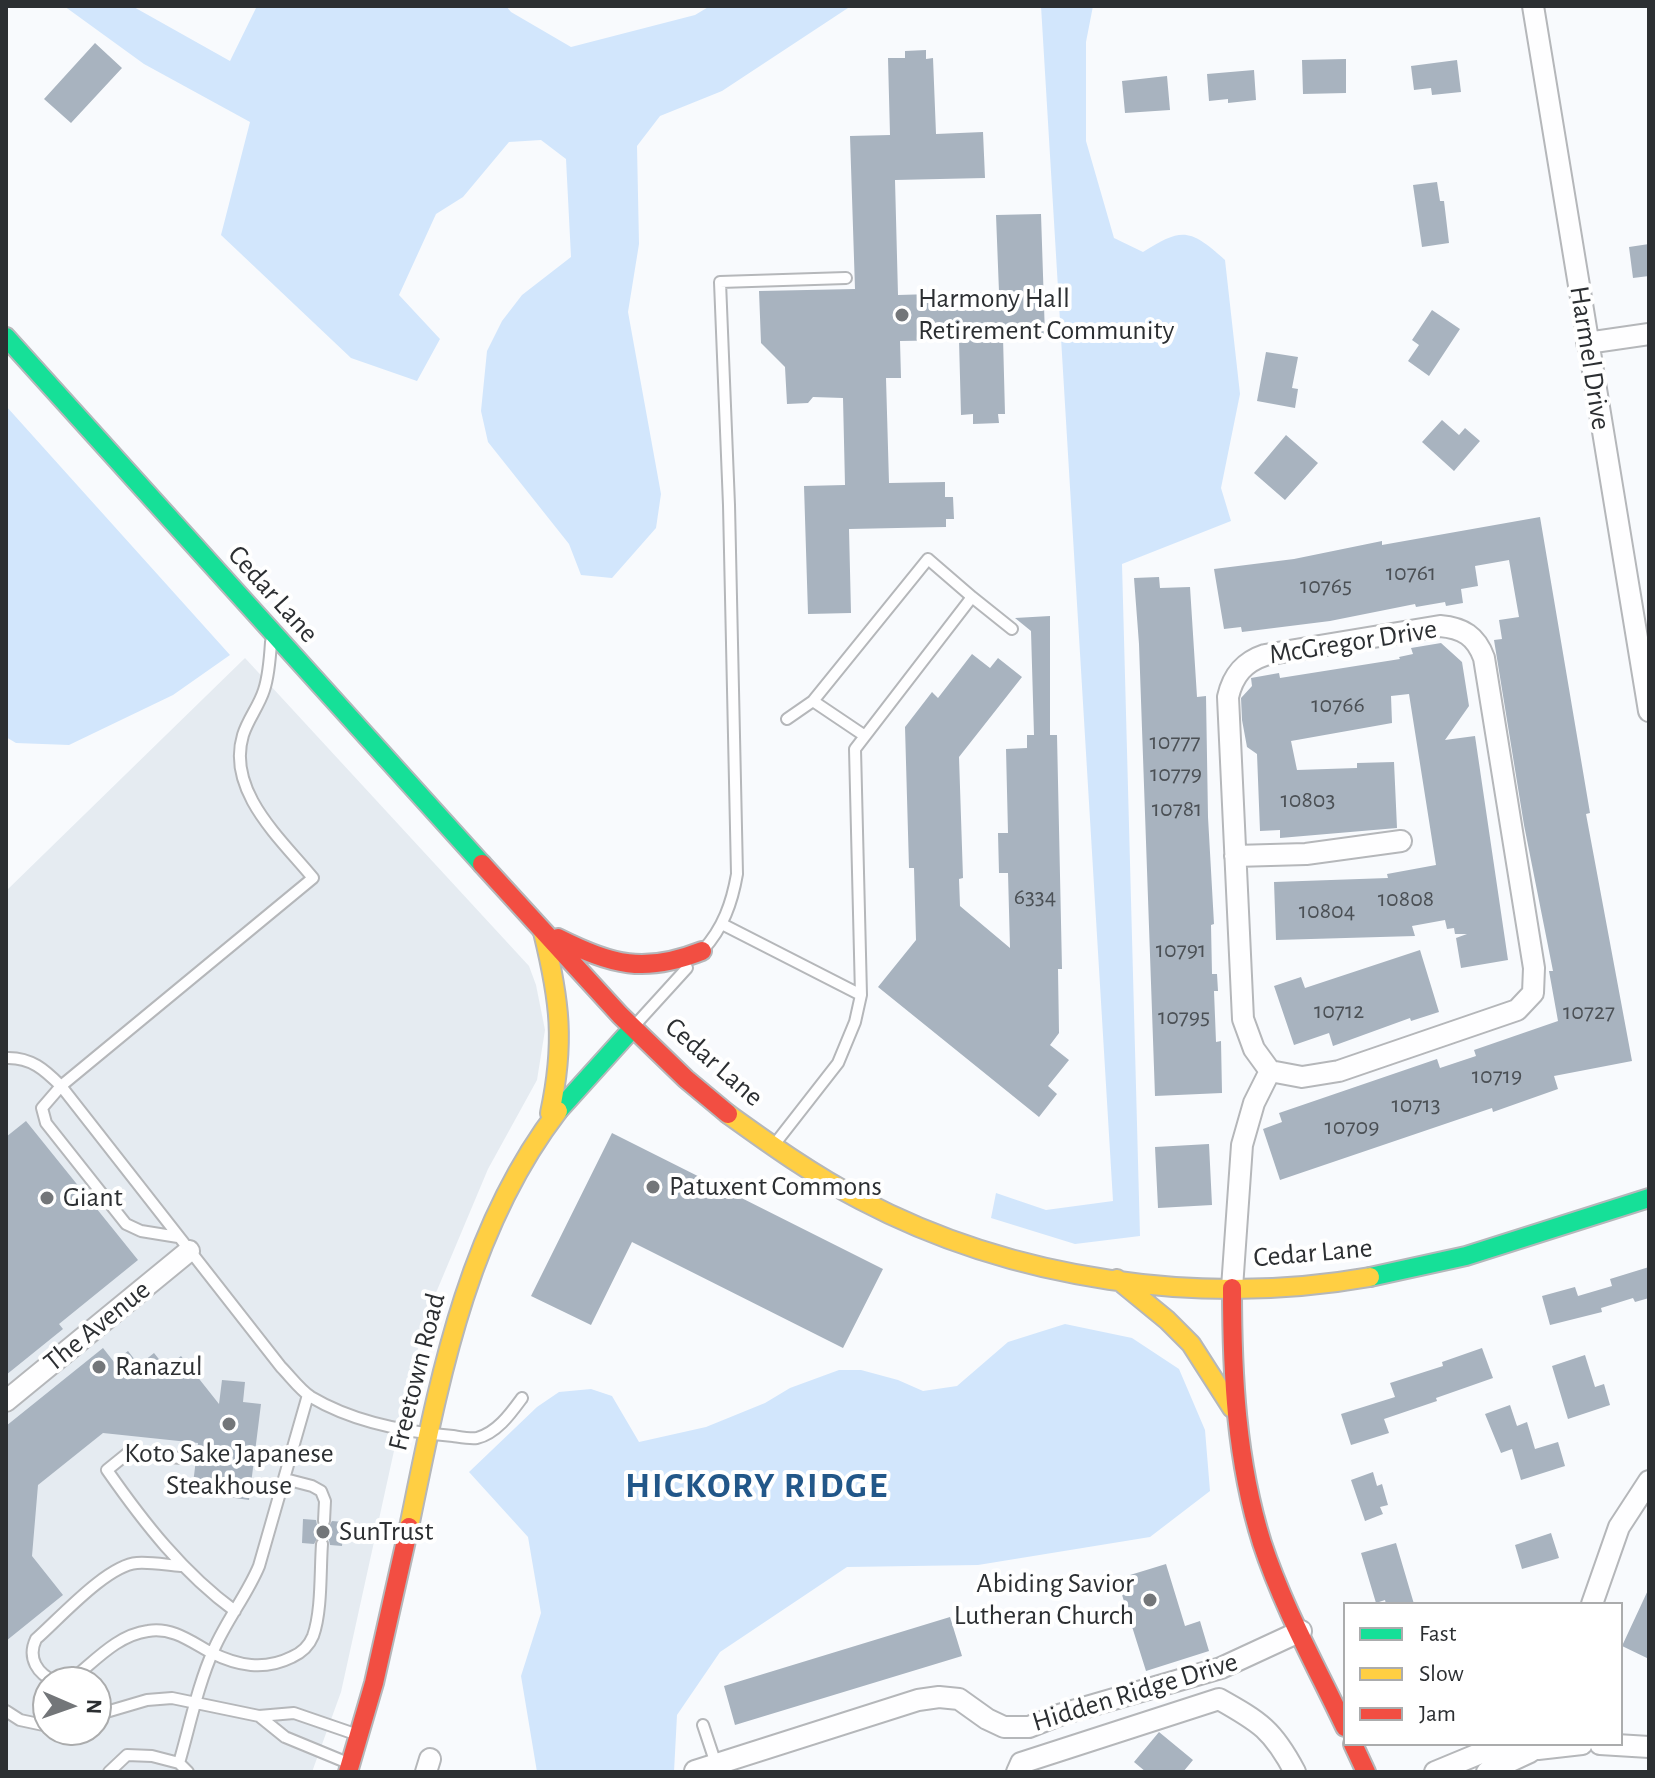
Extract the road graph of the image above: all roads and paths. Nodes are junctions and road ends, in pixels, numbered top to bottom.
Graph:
1 (1533, 6) edge
2 (846, 278) dead end
3 (1649, 334) edge
4 (6, 337) edge
5 (1587, 343) junction
6 (972, 597) junction
7 (1012, 629) dead end
8 (272, 636) junction
9 (813, 701) junction
10 (1649, 711) edge
11 (787, 719) dead end
12 (865, 736) junction
13 (1401, 841) dead end
14 (1235, 856) junction
15 (722, 924) junction
16 (542, 930) junction
17 (702, 951) junction
18 (861, 995) junction
19 (632, 1029) junction
20 (6, 1058) edge
21 (1270, 1071) junction
22 (61, 1086) junction
23 (547, 1125) junction
24 (773, 1147) junction
25 (1649, 1198) edge
26 (183, 1244) junction
27 (1117, 1279) junction
28 (1232, 1288) junction
29 (308, 1395) junction
30 (522, 1398) dead end
31 (6, 1401) edge
32 (1234, 1411) junction
33 (428, 1434) junction
34 (181, 1458) dead end
35 (285, 1479) junction
36 (1649, 1481) edge
37 (324, 1521) dead end
38 (322, 1544) dead end
39 (181, 1566) junction
40 (1593, 1602) edge
41 (235, 1611) junction
42 (1301, 1631) junction
43 (212, 1653) junction
44 (36, 1666) edge
45 (88, 1666) edge
46 (197, 1701) junction
47 (112, 1710) edge
48 (6, 1711) edge
49 (259, 1716) junction
50 (32, 1723) edge
51 (1343, 1723) edge
52 (703, 1725) dead end
53 (360, 1736) junction
54 (1623, 1745) edge
55 (1354, 1746) edge
56 (1564, 1746) edge
57 (1649, 1747) edge
58 (1538, 1749) junction
59 (179, 1763) junction
60 (716, 1764) junction
61 (350, 1768) edge
62 (695, 1771) edge
63 (109, 1772) edge
64 (188, 1772) edge
65 (1017, 1772) edge
66 (1295, 1772) edge
67 (1366, 1772) edge
68 (1435, 1772) edge
69 (1487, 1772) edge

1 - 5 street, Harmel Drive
2 - 15 lane
3 - 5 street
4 - 8 main road, Cedar Lane
5 - 10 street, Harmel Drive
6 - 7 lane
6 - 9 lane
6 - 12 lane
8 - 16 main road, Cedar Lane
8 - 22 lane
9 - 11 lane
9 - 12 lane
12 - 18 lane
13 - 14 street
14 - 21 street, McGregor Drive
14 - 21 street, McGregor Drive
15 - 17 lane
15 - 18 lane
16 - 17 main road
16 - 19 main road, Cedar Lane
16 - 23 main road
17 - 19 lane
18 - 24 lane
19 - 23 main road, Freetown Road
19 - 24 main road, Cedar Lane
20 - 22 lane
21 - 28 street
22 - 26 lane
22 - 26 lane
23 - 33 main road, Freetown Road
24 - 27 main road, Cedar Lane
25 - 28 main road, Cedar Lane
26 - 29 lane
26 - 31 street, The Avenue
27 - 28 main road, Cedar Lane
27 - 32 main road
28 - 32 main road
29 - 33 lane
29 - 35 lane
30 - 33 lane
32 - 42 main road
33 - 53 main road, Freetown Road
34 - 39 lane
35 - 37 lane
35 - 41 lane
36 - 40 street
38 - 43 lane
39 - 41 lane
39 - 44 lane
41 - 43 lane
42 - 51 main road
42 - 60 street, Hidden Ridge Drive
43 - 45 lane
43 - 46 lane
46 - 47 lane
46 - 49 lane
46 - 59 lane
48 - 50 lane
49 - 53 lane
49 - 61 lane
52 - 60 lane
53 - 61 main road, Freetown Road
54 - 57 street
55 - 67 main road
56 - 58 street
58 - 68 street
58 - 69 street
59 - 63 lane
59 - 64 lane
60 - 62 street, Hidden Ridge Drive
65 - 66 street

